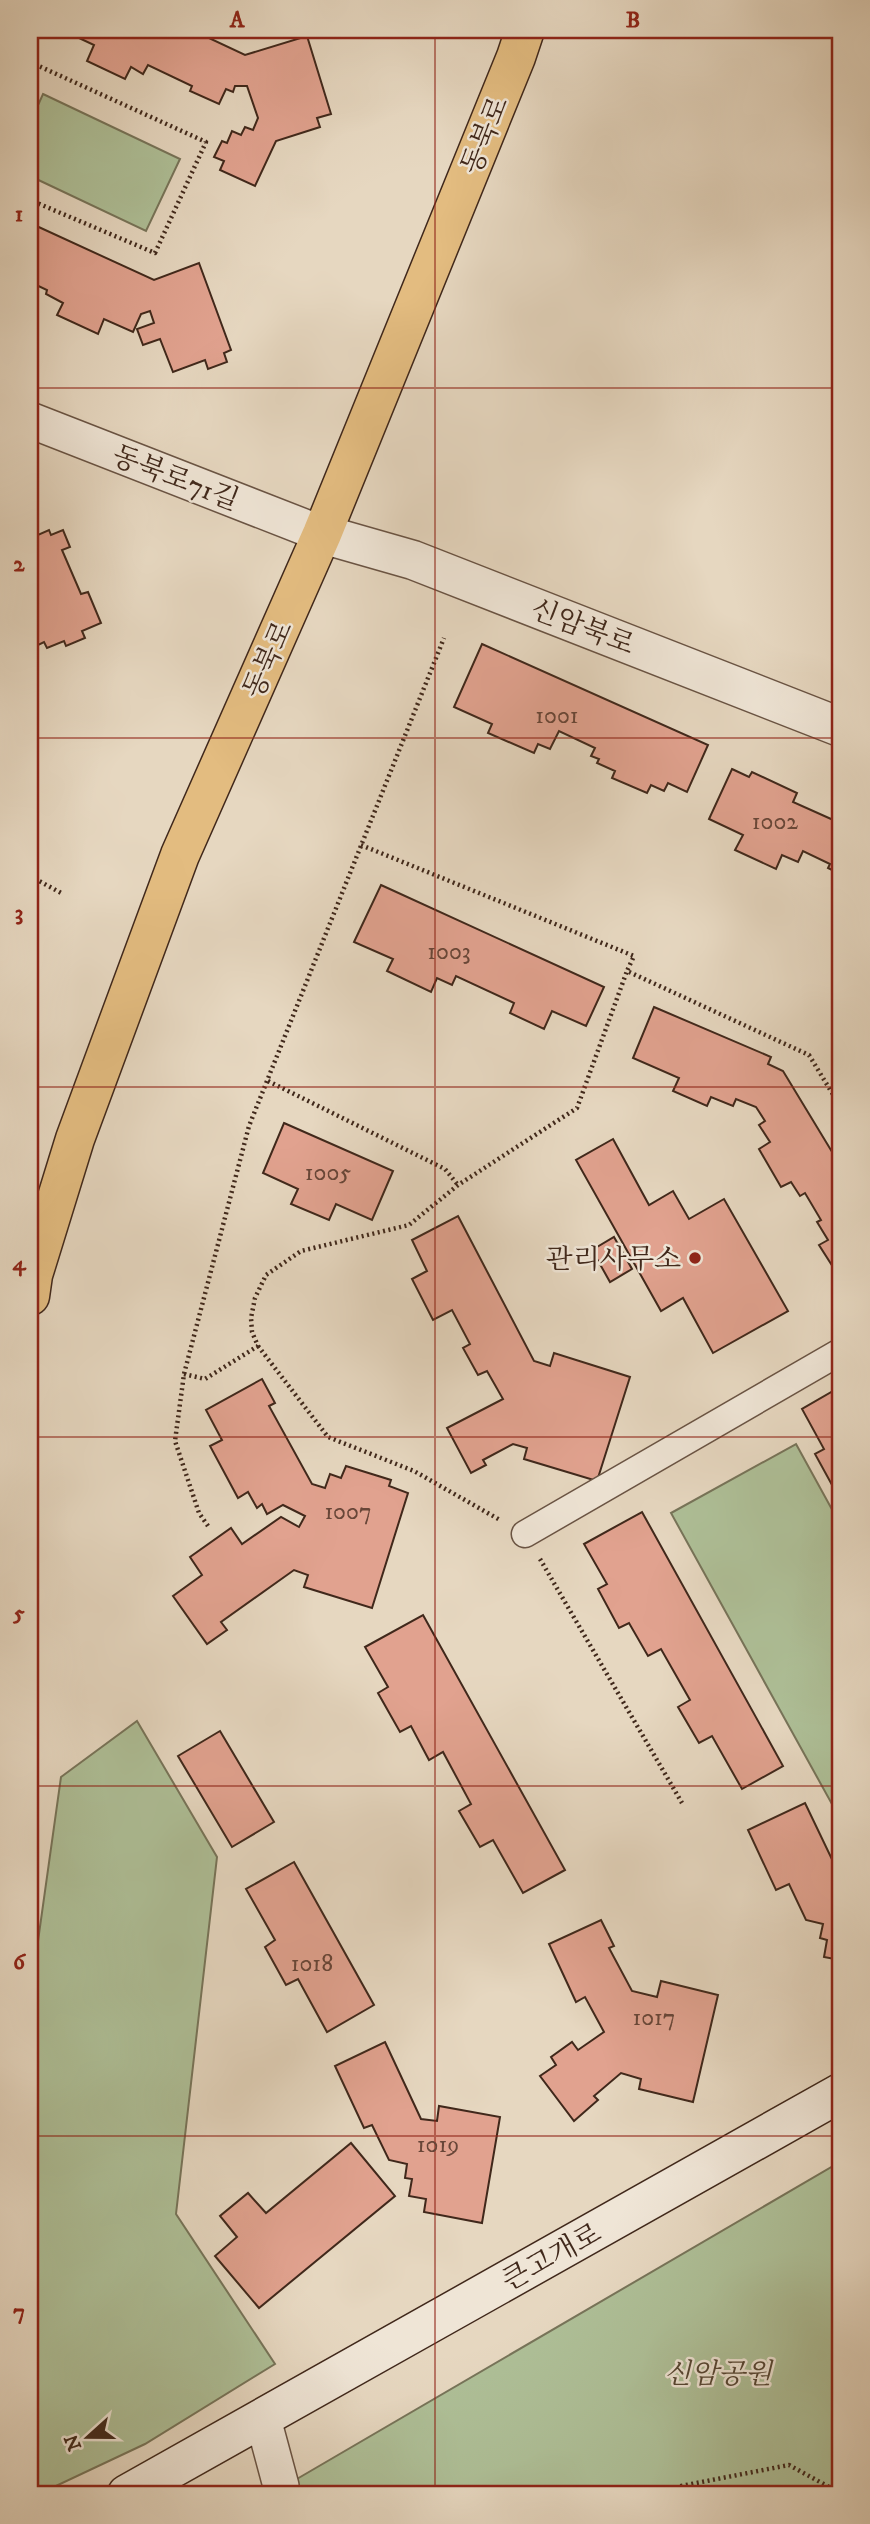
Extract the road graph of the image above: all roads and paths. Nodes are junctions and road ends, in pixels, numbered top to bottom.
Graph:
1 (37, 30) edge
2 (525, 30) edge
3 (30, 51) edge
4 (30, 62) edge
5 (30, 200) edge
6 (30, 420) edge
7 (322, 534) junction
8 (444, 638) dead end
9 (840, 727) edge
10 (361, 845) junction
11 (30, 876) edge
12 (63, 894) dead end
13 (627, 971) junction
14 (268, 1081) junction
15 (840, 1106) edge
16 (458, 1185) junction
17 (30, 1296) edge
18 (258, 1346) junction
19 (840, 1352) edge
20 (184, 1374) junction
21 (208, 1526) dead end
22 (525, 1534) junction
23 (682, 1803) dead end
24 (840, 2093) edge
25 (263, 2419) junction
26 (840, 2493) edge
27 (127, 2494) edge
28 (280, 2494) edge
29 (660, 2494) edge

1 - 3 path
2 - 7 main road, 동북로
4 - 5 path
6 - 7 street, 동북로71길
7 - 9 main road, 신암북로
7 - 17 main road, 동북로
8 - 10 path
10 - 13 path
10 - 14 path
11 - 12 path
13 - 15 path
13 - 16 path
14 - 16 path
14 - 20 path
16 - 18 path
18 - 20 path
18 - 22 path
19 - 22 street
20 - 21 path
22 - 23 path
24 - 25 main road, 큰고개로
25 - 27 main road, 큰고개로
25 - 28 street
26 - 29 path

